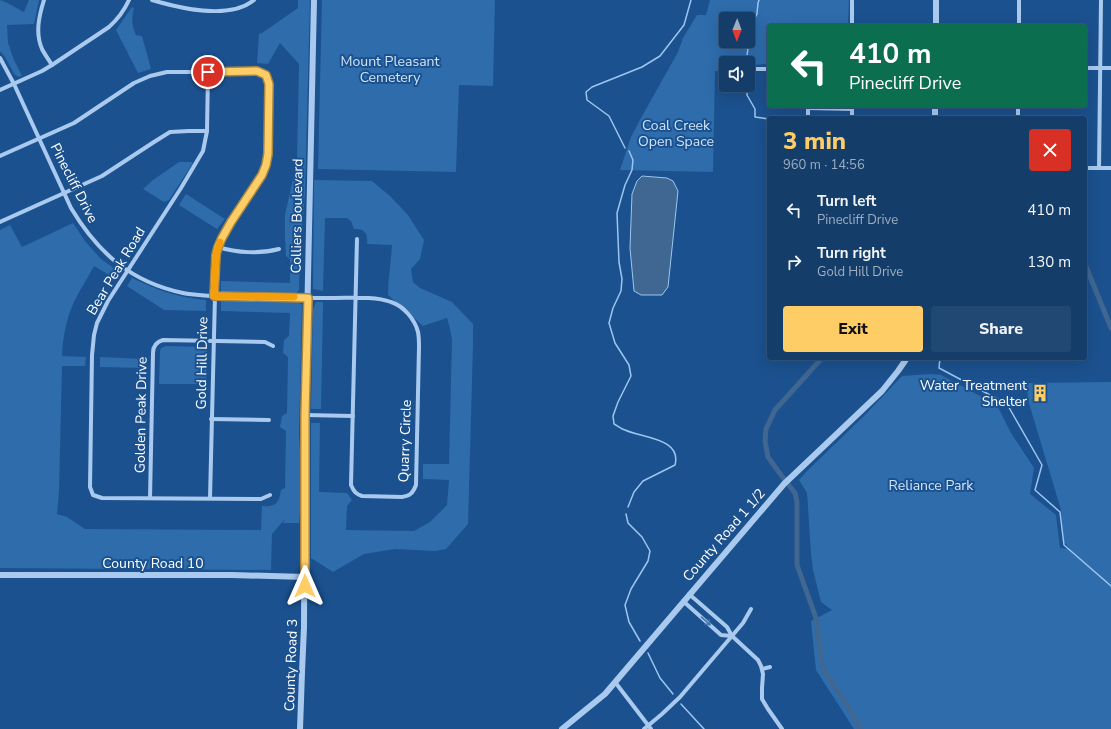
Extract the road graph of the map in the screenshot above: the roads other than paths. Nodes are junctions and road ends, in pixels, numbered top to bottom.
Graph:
1 (44, 0) edge
2 (129, 0) edge
3 (152, 0) edge
4 (254, 0) edge
5 (314, 0) edge
6 (852, 0) edge
7 (936, 0) edge
8 (1019, 0) edge
9 (1101, 0) edge
10 (852, 24) edge
11 (936, 24) edge
12 (1019, 24) edge
13 (0, 58) edge
14 (52, 65) junction
15 (767, 68) edge
16 (1087, 68) edge
17 (1100, 68) junction
18 (1111, 68) edge
19 (755, 69) edge
20 (208, 72) junction
21 (14, 84) junction
22 (0, 90) edge
23 (207, 132) junction
24 (39, 138) junction
25 (0, 156) edge
26 (1087, 168) edge
27 (1099, 168) junction
28 (1111, 168) edge
29 (64, 193) junction
30 (0, 222) edge
31 (357, 239) dead end
32 (218, 247) junction
33 (278, 249) dead end
34 (128, 271) junction
35 (214, 296) junction
36 (308, 298) junction
37 (356, 299) junction
38 (213, 341) junction
39 (273, 346) dead end
40 (906, 360) edge
41 (305, 415) junction
42 (353, 416) junction
43 (212, 419) junction
44 (269, 420) dead end
45 (270, 495) dead end
46 (150, 498) junction
47 (210, 498) junction
48 (0, 575) edge
49 (305, 577) junction
50 (689, 594) junction
51 (683, 601) junction
52 (751, 609) dead end
53 (732, 636) junction
54 (770, 667) dead end
55 (762, 669) junction
56 (615, 682) junction
57 (650, 727) edge
58 (300, 729) edge
59 (562, 729) edge
60 (644, 729) edge
61 (782, 729) edge

1 - 14 street
2 - 14 street
3 - 4 street
5 - 36 street, Colliers Boulevard
6 - 10 street
7 - 11 street
8 - 12 street
9 - 17 street
13 - 21 street, Pinecliff Drive
14 - 21 street
15 - 19 street
16 - 17 street
17 - 18 street
17 - 27 street
20 - 23 street, Bear Peak Road
20 - 24 street, Gold Hill Drive
20 - 32 street, Gold Hill Drive
21 - 22 street
21 - 24 street, Pinecliff Drive
23 - 29 street
23 - 34 street, Bear Peak Road
24 - 25 street, Gold Hill Drive
24 - 29 street, Pinecliff Drive
26 - 27 street
27 - 28 street
29 - 30 street
29 - 34 street, Pinecliff Drive
31 - 37 street
32 - 33 street
32 - 35 street, Gold Hill Drive
34 - 35 street, Pinecliff Drive
34 - 46 street, Bear Peak Road
35 - 36 street, Pinecliff Drive
35 - 38 street, Gold Hill Drive
36 - 37 street, Quarry Circle
36 - 41 street, Colliers Boulevard
37 - 42 street, Quarry Circle
37 - 42 street, Quarry Circle
38 - 39 street
38 - 43 street, Gold Hill Drive
38 - 46 street, Golden Peak Drive
40 - 50 street, County Road 1 1/2
41 - 42 street
41 - 49 street, Colliers Boulevard
43 - 44 street
43 - 47 street, Gold Hill Drive
45 - 47 street
46 - 47 street
48 - 49 street, County Road 10
49 - 58 street, County Road 3
50 - 51 street, County Road 1 1/2
50 - 53 street
51 -> 53 street
51 - 56 street, County Road 1 1/2
52 - 53 street
53 - 55 street
53 - 57 street
54 - 55 street
55 - 61 street
56 - 57 street
56 - 59 street, County Road 1 1/2
57 - 60 street

